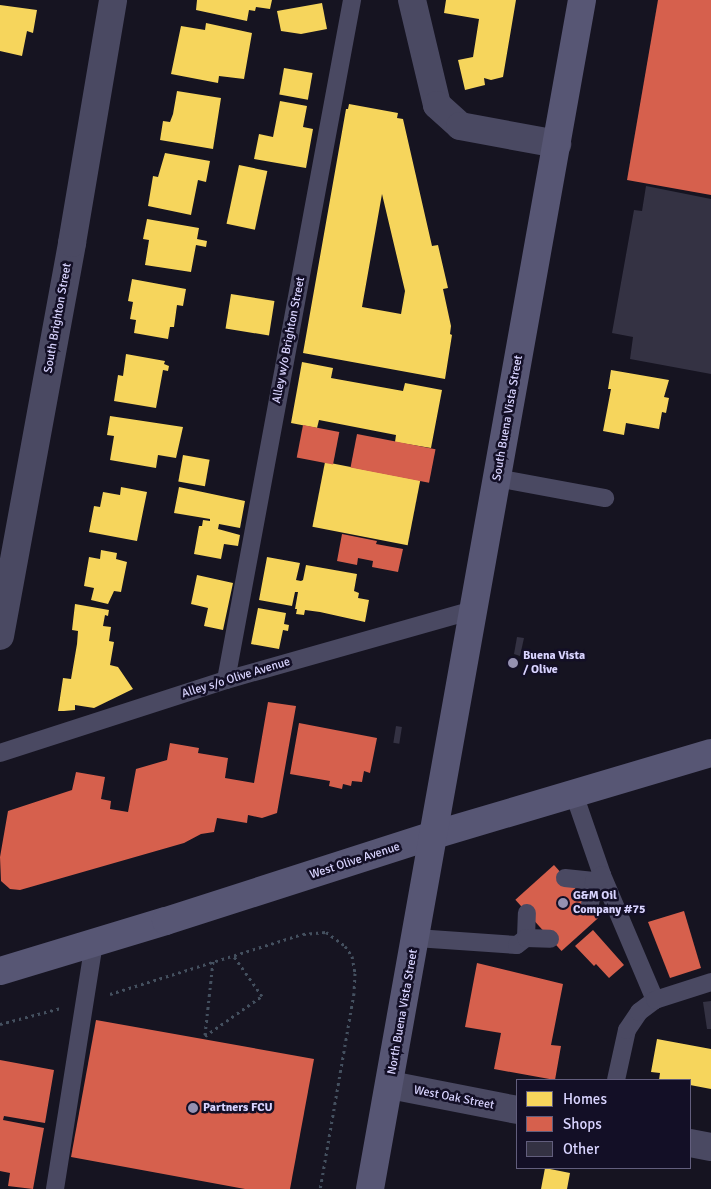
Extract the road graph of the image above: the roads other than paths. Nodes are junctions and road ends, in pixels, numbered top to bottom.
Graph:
1 (113, 0) edge
2 (352, 0) edge
3 (412, 0) edge
4 (582, 0) edge
5 (557, 144) junction
6 (497, 478) junction
7 (605, 498) dead end
8 (474, 610) junction
9 (0, 636) edge
10 (226, 680) junction
11 (0, 753) edge
12 (711, 753) edge
13 (574, 794) junction
14 (434, 835) junction
15 (565, 878) dead end
16 (598, 878) junction
17 (584, 898) dead end
18 (527, 914) dead end
19 (416, 938) junction
20 (94, 942) junction
21 (0, 971) edge
22 (711, 982) edge
23 (655, 1000) junction
24 (616, 1079) edge
25 (390, 1085) junction
26 (516, 1110) edge
27 (691, 1143) edge
28 (711, 1147) edge
29 (55, 1189) edge
30 (370, 1189) edge

1 - 9 street, South Brighton Street
2 - 10 lane, Alley w/o Brighton Street
3 - 5 street
4 - 5 main road, South Buena Vista Street
5 - 6 main road, South Buena Vista Street
6 - 7 lane
6 - 8 main road, South Buena Vista Street
8 - 10 lane, Alley s/o Olive Avenue
8 - 14 main road, South Buena Vista Street
10 - 11 lane, Alley s/o Olive Avenue
12 - 13 main road, West Olive Avenue
13 - 14 main road, West Olive Avenue
13 - 16 lane
14 - 19 main road, North Buena Vista Street
14 - 20 main road, West Olive Avenue
15 - 16 lane
16 - 17 lane
16 - 23 lane
18 - 19 lane
19 - 25 main road, North Buena Vista Street
20 - 21 main road, West Olive Avenue
20 - 29 lane
22 - 23 lane
23 - 24 lane
25 - 26 street, West Oak Street
25 - 30 main road, North Buena Vista Street
27 - 28 street

